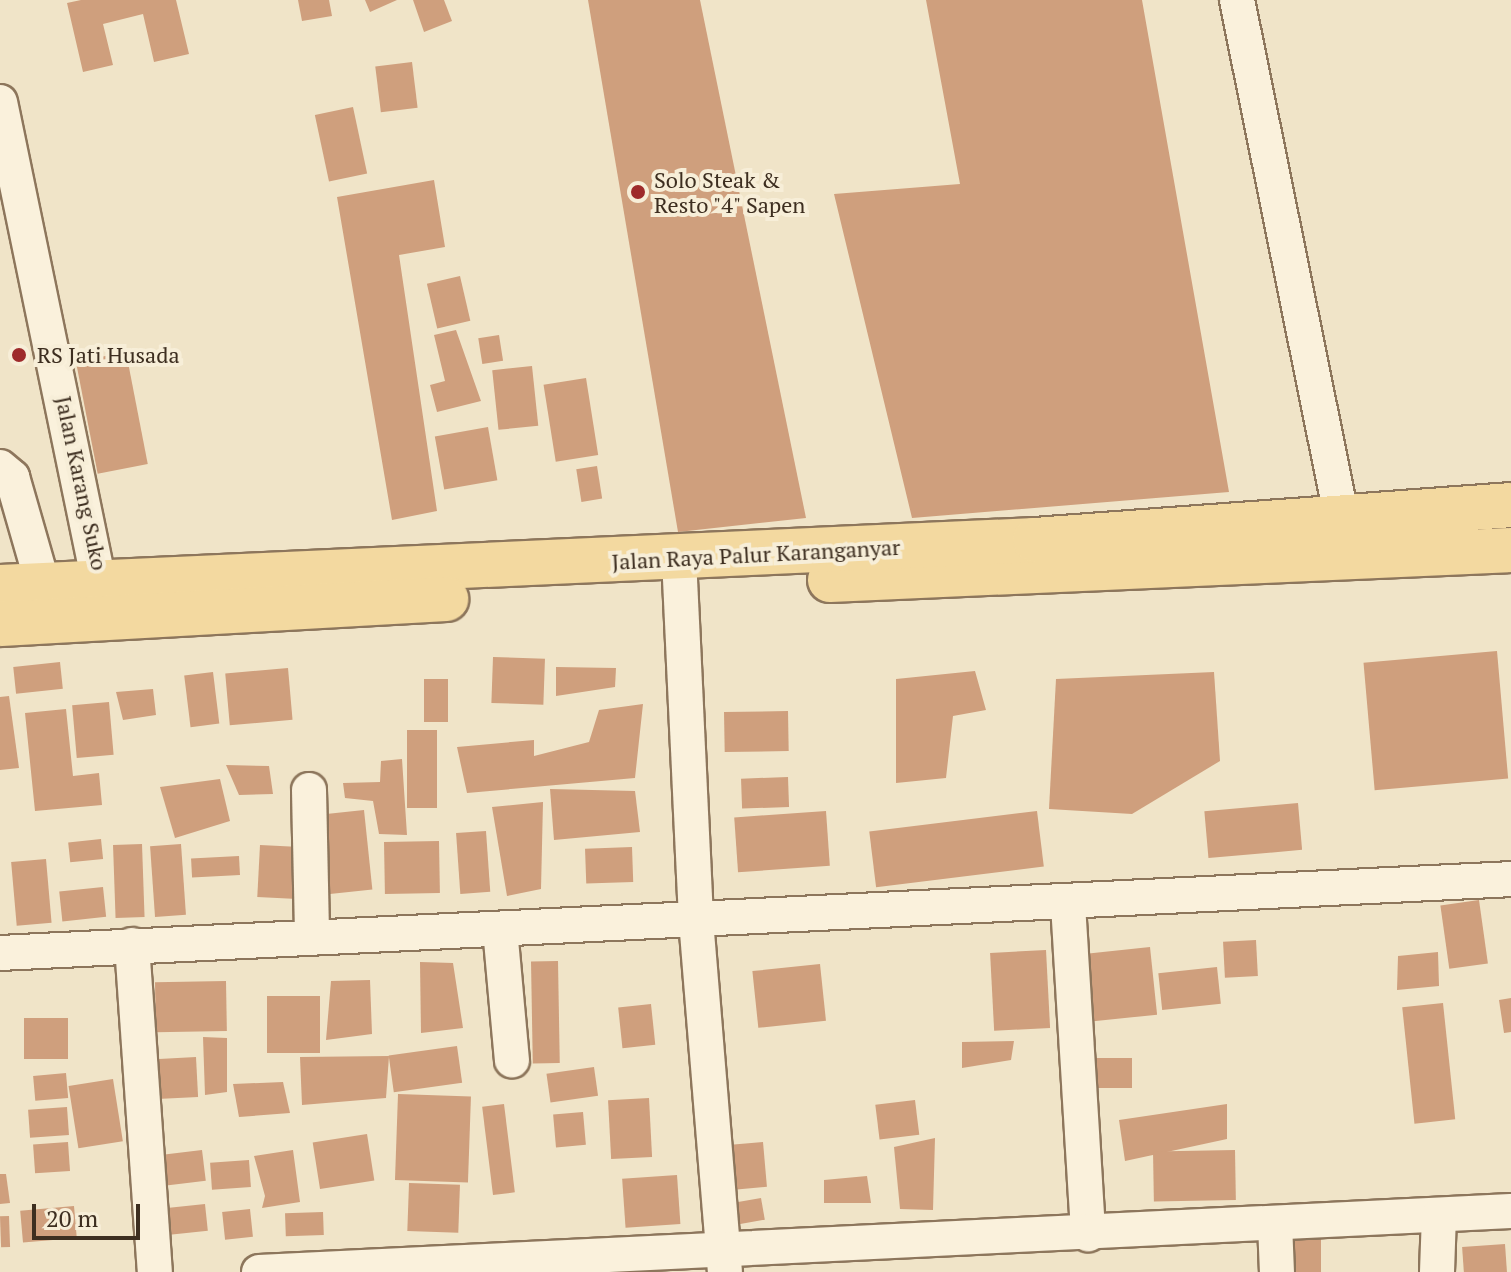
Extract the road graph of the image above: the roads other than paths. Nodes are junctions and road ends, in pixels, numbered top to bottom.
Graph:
1 (1237, 0) edge
2 (0, 102) edge
3 (0, 467) edge
4 (1511, 505) edge
5 (1343, 514) junction
6 (1511, 550) edge
7 (1036, 557) junction
8 (1349, 559) junction
9 (679, 571) junction
10 (43, 585) junction
11 (0, 587) edge
12 (104, 601) junction
13 (0, 624) edge
14 (309, 790) dead end
15 (1511, 879) edge
16 (1068, 904) junction
17 (696, 920) junction
18 (500, 929) junction
19 (312, 938) junction
20 (132, 945) junction
21 (0, 953) edge
22 (512, 1060) dead end
23 (1511, 1211) edge
24 (1439, 1215) junction
25 (1275, 1223) junction
26 (1088, 1234) junction
27 (724, 1261) edge
28 (155, 1272) edge
29 (259, 1272) edge
30 (1277, 1272) edge
31 (1437, 1272) edge

1 - 5 street
2 - 12 street, Jalan Karang Suko
3 - 10 street
4 - 5 main road, Jalan Raya Palur Karanganyar
5 - 7 main road, Jalan Raya Palur Karanganyar
5 - 8 street
6 - 8 main road, Jalan Raya Palur Karanganyar
7 - 8 main road, Jalan Raya Palur Karanganyar
7 - 9 main road, Jalan Raya Palur Karanganyar
9 - 12 main road, Jalan Raya Palur Karanganyar
9 - 17 street
10 - 11 main road, Jalan Raya Palur Karanganyar
10 - 12 main road, Jalan Raya Palur Karanganyar
12 - 13 main road, Jalan Raya Palur Karanganyar
14 - 19 street
15 - 16 street
16 - 17 street
16 - 26 street
17 - 18 street
17 - 27 street
18 - 19 street
18 - 22 street
19 - 20 street
20 - 21 street
20 - 28 street
23 - 24 street
24 - 25 street
24 - 31 street
25 - 26 street
25 - 30 street
26 - 27 street
27 - 29 street

